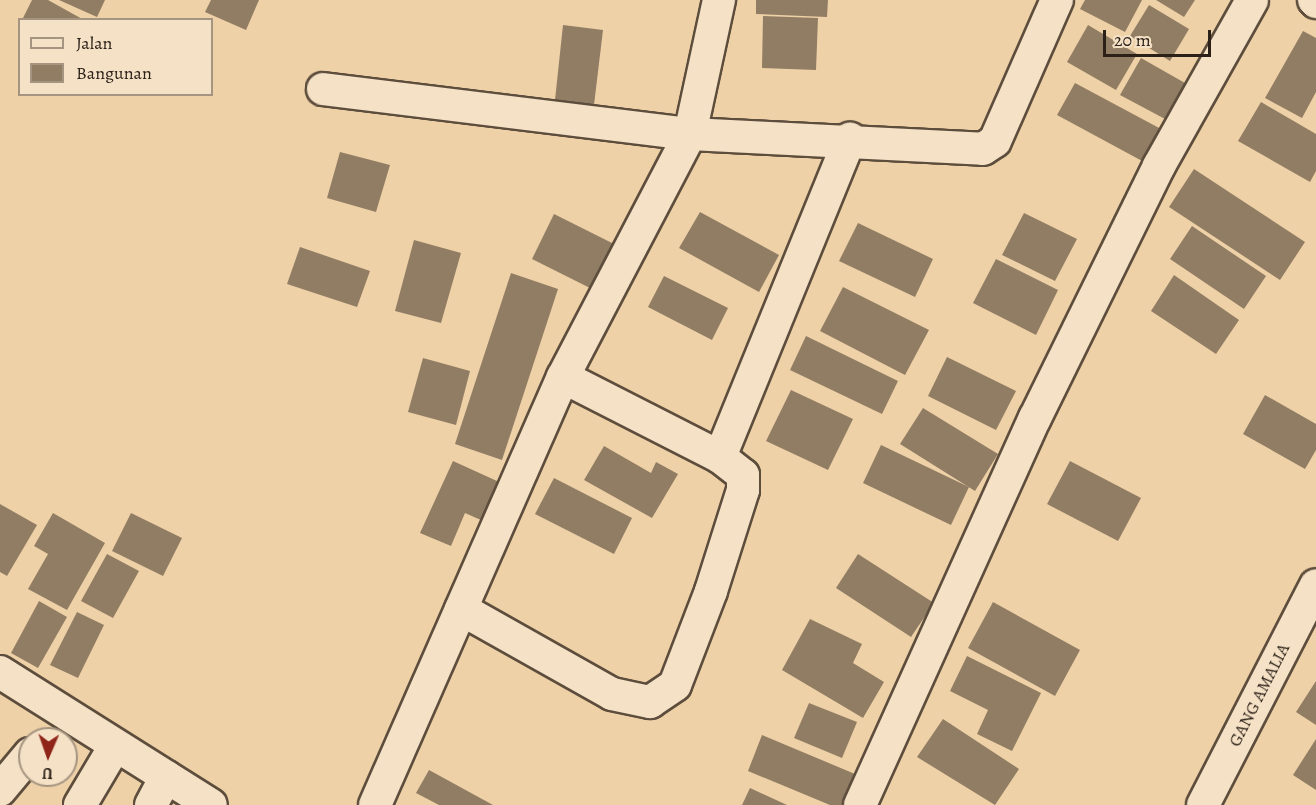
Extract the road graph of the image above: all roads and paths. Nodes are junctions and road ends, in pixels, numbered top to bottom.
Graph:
1 (719, 0) edge
2 (1058, 0) edge
3 (1252, 0) edge
4 (323, 89) dead end
5 (690, 134) junction
6 (850, 139) junction
7 (563, 377) junction
8 (720, 457) junction
9 (1316, 585) edge
10 (461, 609) junction
11 (0, 672) edge
12 (63, 715) junction
13 (53, 727) edge
14 (115, 746) junction
15 (18, 768) edge
16 (166, 777) junction
17 (0, 790) edge
18 (80, 805) edge
19 (151, 805) edge
20 (211, 805) edge
21 (375, 805) edge
22 (860, 805) edge
23 (1203, 805) edge

1 - 5 street
2 - 6 street
3 - 22 street
4 - 5 street
5 - 6 street
5 - 7 street
6 - 8 street
7 - 8 street
7 - 10 street
8 - 10 street
9 - 23 street, GANG AMALIA
10 - 21 street
11 - 12 street
12 - 13 street
12 - 14 street
14 - 16 street
14 - 18 street
15 - 17 street
16 - 19 street
16 - 20 street

